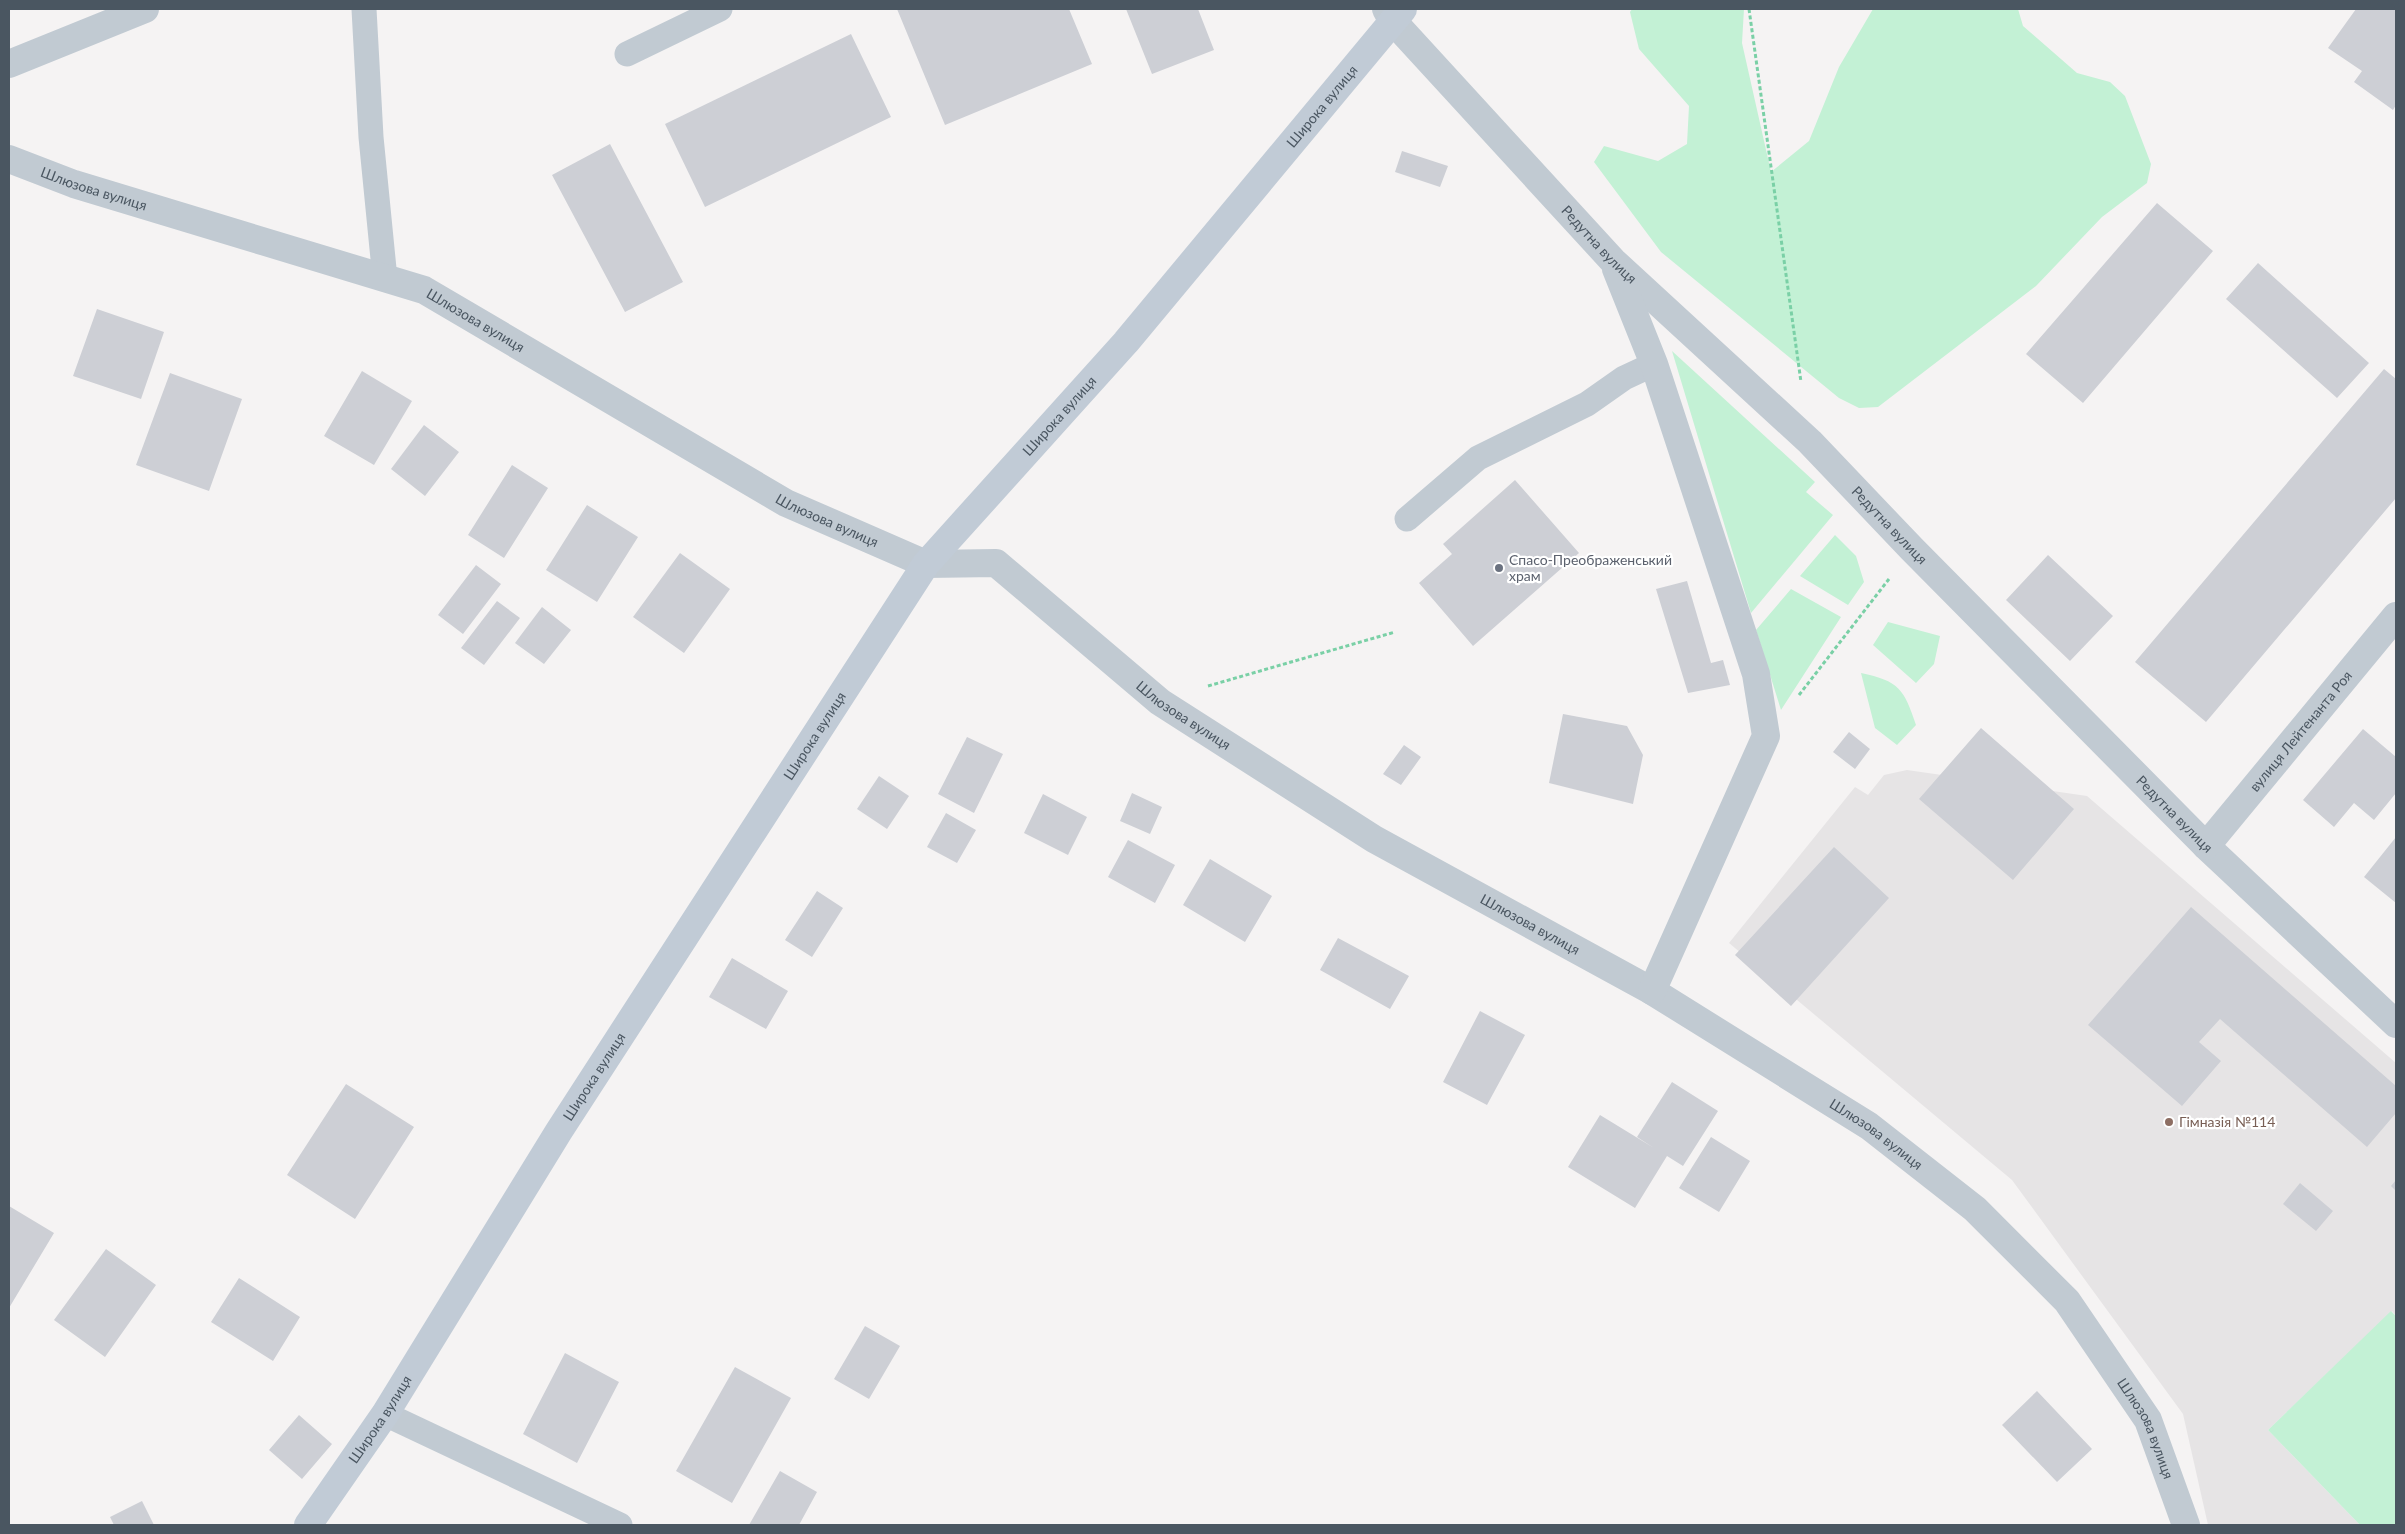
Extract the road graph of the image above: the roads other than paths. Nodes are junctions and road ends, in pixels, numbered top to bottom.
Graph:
1 (146, 9) edge
2 (364, 9) edge
3 (720, 9) edge
4 (1394, 12) edge
5 (628, 54) dead end
6 (9, 64) edge
7 (9, 158) edge
8 (1613, 261) junction
9 (385, 279) junction
10 (1654, 364) junction
11 (1408, 519) dead end
12 (926, 564) junction
13 (2396, 616) edge
14 (2206, 846) junction
15 (1652, 991) junction
16 (2396, 1024) edge
17 (386, 1414) junction
18 (308, 1525) edge
19 (620, 1525) edge
20 (2186, 1525) edge

1 - 6 street
2 - 9 lane
3 - 5 lane
4 - 8 street, Редутна вулиця
4 - 12 main road, Широка вулиця
7 - 9 street, Шлюзова вулиця
8 - 10 street
8 - 14 street, Редутна вулиця
9 - 12 street, Шлюзова вулиця
10 - 11 lane
10 - 15 street
12 - 15 street, Шлюзова вулиця
12 - 17 main road, Широка вулиця
13 - 14 street, вулиця Лейтенанта Роя
14 - 16 street, Редутна вулиця
15 - 20 street, Шлюзова вулиця
17 - 18 main road, Широка вулиця
17 - 19 lane

